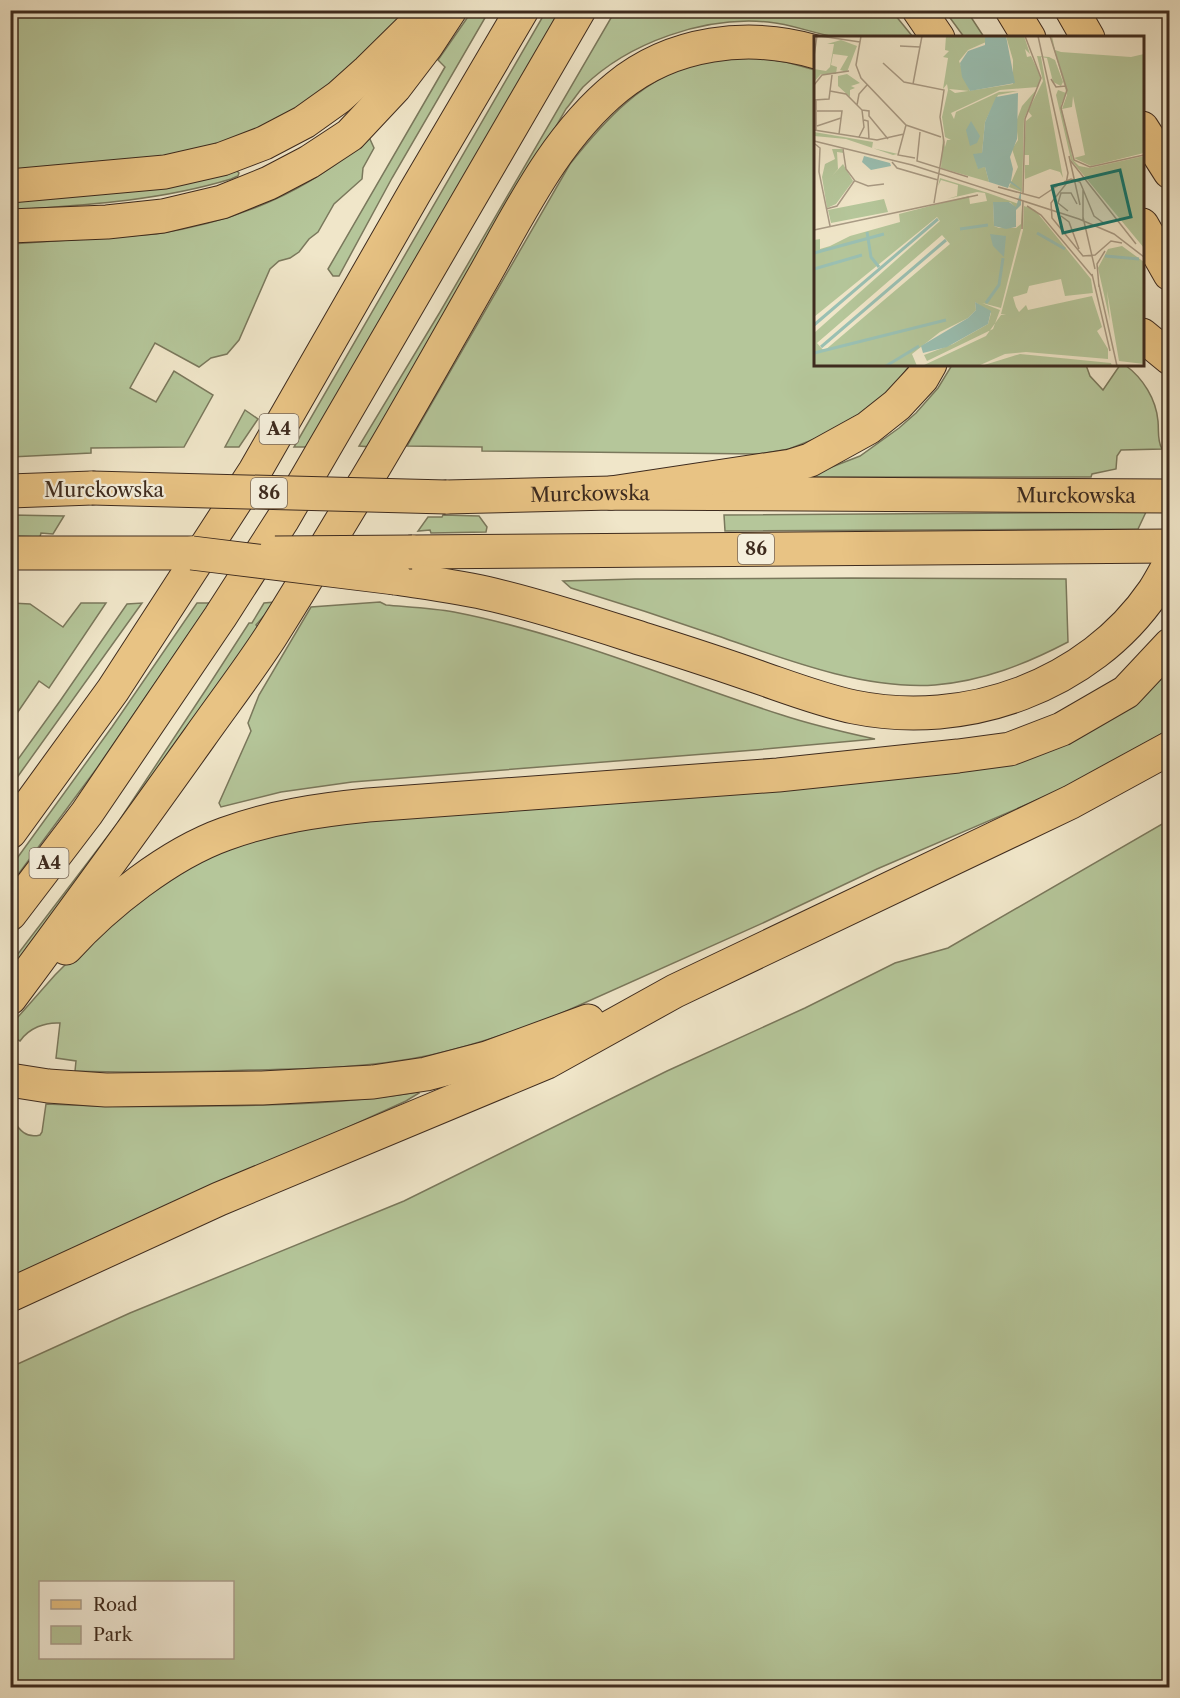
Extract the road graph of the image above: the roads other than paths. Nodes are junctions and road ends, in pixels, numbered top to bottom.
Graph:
1 (430, 10) edge
2 (450, 10) edge
3 (522, 10) edge
4 (579, 10) edge
5 (919, 10) edge
6 (1012, 10) edge
7 (1072, 10) edge
8 (937, 36) edge
9 (1028, 36) edge
10 (1087, 36) edge
11 (814, 51) edge
12 (1144, 130) edge
13 (1170, 172) edge
14 (10, 186) edge
15 (1144, 217) edge
16 (10, 226) edge
17 (1144, 227) edge
18 (1170, 244) edge
19 (1170, 274) edge
20 (1144, 336) edge
21 (1170, 358) edge
22 (929, 366) edge
23 (10, 491) edge
24 (611, 493) junction
25 (1160, 496) edge
26 (1170, 546) edge
27 (19, 553) edge
28 (1170, 563) edge
29 (403, 565) junction
30 (1170, 645) edge
31 (1170, 748) edge
32 (10, 832) edge
33 (10, 914) edge
34 (675, 991) junction
35 (10, 998) edge
36 (10, 1009) edge
37 (10, 1080) edge
38 (10, 1295) edge

1 - 14 main road
2 - 16 main road
3 - 32 main road, A4
4 - 33 main road, A4
5 - 8 main road
6 - 9 main road
7 - 10 main road
11 - 35 main road
12 - 13 main road
15 - 18 main road
17 - 19 main road
20 - 21 main road
22 - 24 main road
23 - 24 main road, Murckowska / 86, bridge
24 - 25 main road, Murckowska / 86
26 - 29 main road, 86
27 - 29 main road, bridge
28 - 29 main road
30 - 36 main road
31 - 34 main road
34 - 37 main road
34 - 38 main road

